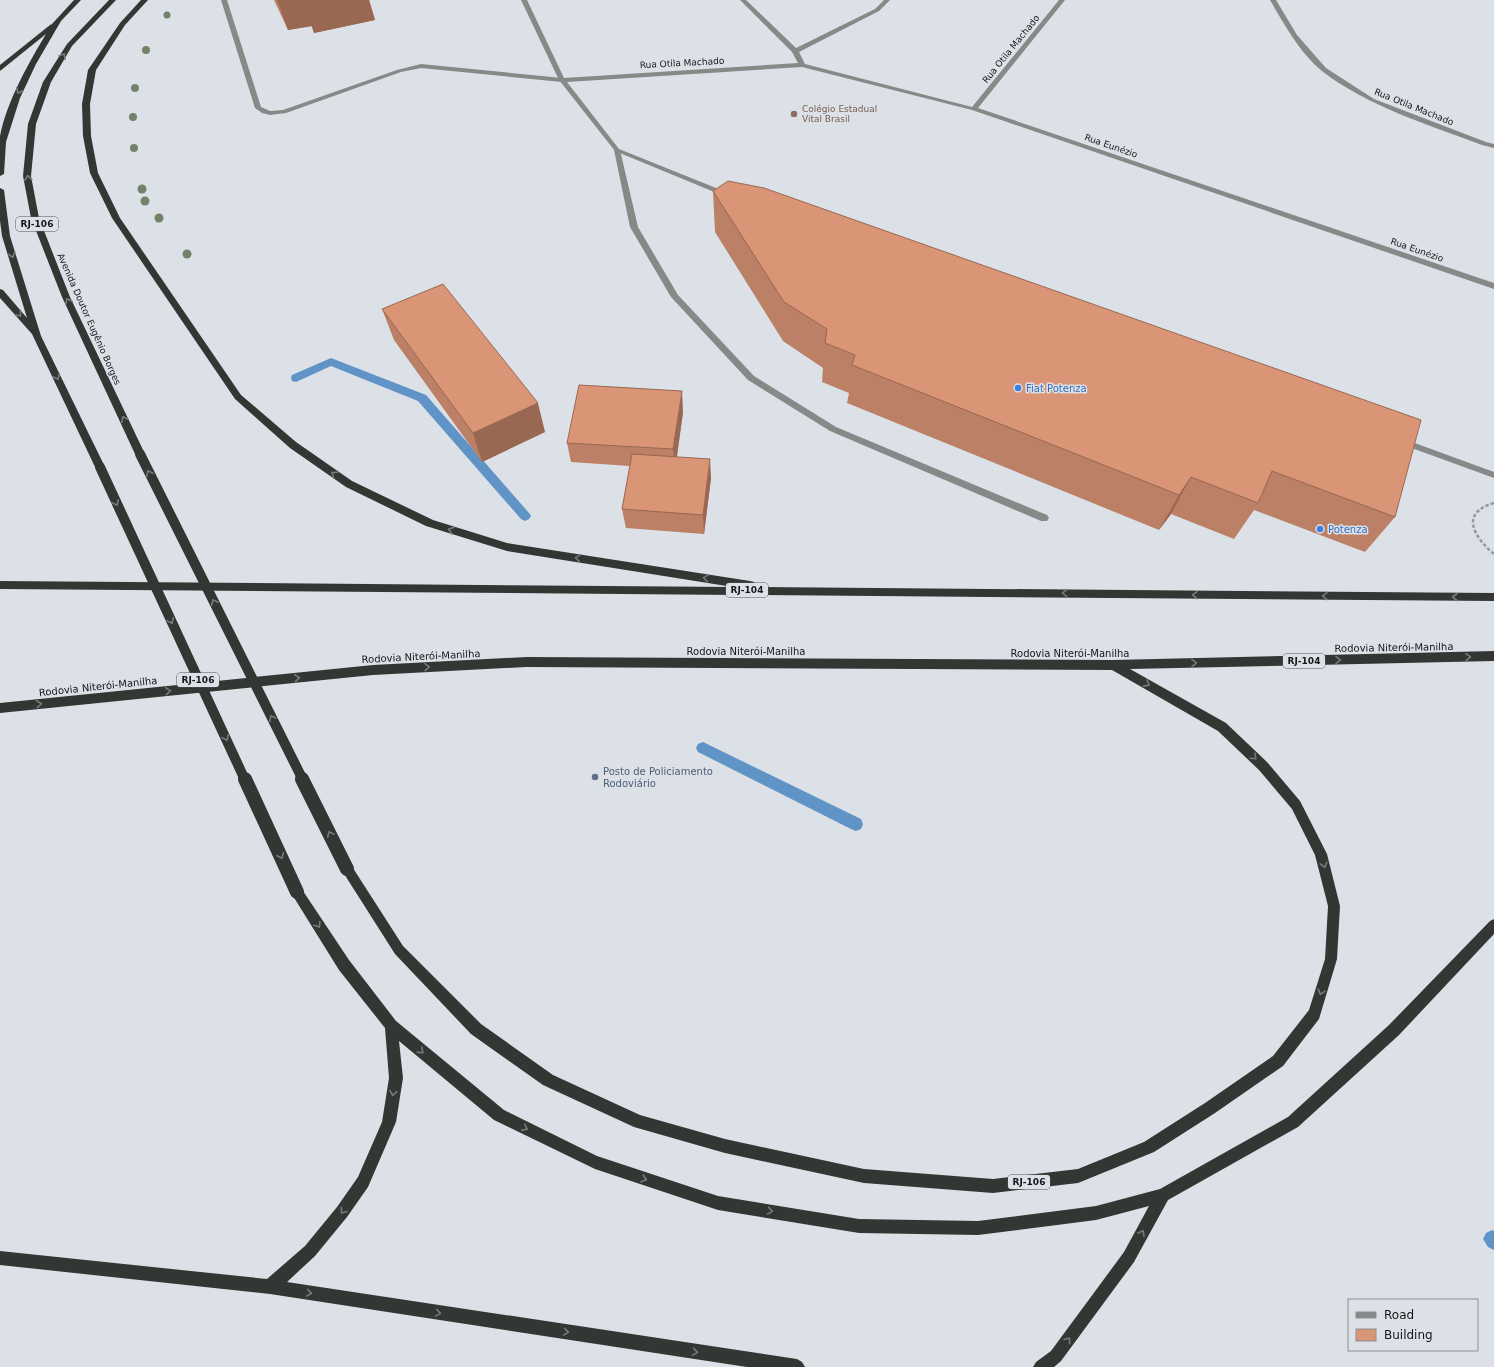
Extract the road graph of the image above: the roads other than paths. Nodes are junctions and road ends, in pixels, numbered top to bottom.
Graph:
1 (78, 0) edge
2 (113, 0) edge
3 (145, 0) edge
4 (224, 0) edge
5 (524, 0) edge
6 (742, 0) edge
7 (887, 0) edge
8 (1062, 0) edge
9 (1274, 0) edge
10 (58, 20) junction
11 (795, 51) junction
12 (802, 65) junction
13 (0, 69) edge
14 (562, 80) junction
15 (974, 109) junction
16 (1494, 146) edge
17 (617, 150) junction
18 (0, 174) edge
19 (0, 190) edge
20 (732, 197) edge
21 (1494, 286) edge
22 (0, 292) edge
23 (37, 336) junction
24 (1389, 436) edge
25 (1494, 474) edge
26 (1044, 518) dead end
27 (0, 585) edge
28 (786, 590) junction
29 (1494, 597) edge
30 (1494, 656) edge
31 (1113, 665) junction
32 (0, 708) edge
33 (1494, 925) edge
34 (391, 1026) junction
35 (1163, 1195) junction
36 (0, 1258) edge
37 (270, 1287) junction
38 (796, 1367) edge
39 (1041, 1367) edge

1 - 10 highway
31 -> 2 highway, Avenida Doutor Eugênio Borges / RJ-106, bridge
28 -> 3 highway
4 - 14 street, Rua Otila Machado
5 - 14 street
6 - 11 street
7 - 11 street
8 - 15 street, Rua Otila Machado
9 - 16 street, Rua Otila Machado
10 - 13 highway
10 -> 18 highway
11 - 12 street
12 - 14 street, Rua Otila Machado
12 - 15 street, Rua Eunézio
14 - 17 street
15 - 21 street, Rua Eunézio
17 - 20 street
17 - 26 street
19 -> 23 highway, RJ-106
22 -> 23 highway
23 -> 34 highway, RJ-106, bridge
24 - 25 street
27 - 28 highway, RJ-104
29 -> 28 highway, RJ-104
31 -> 30 highway, Rodovia Niterói-Manilha / RJ-104
32 -> 31 highway, Rodovia Niterói-Manilha / RJ-104
33 - 35 highway, RJ-106
34 -> 35 highway, RJ-106
34 -> 37 highway
39 -> 35 highway
36 - 37 highway
37 -> 38 highway

